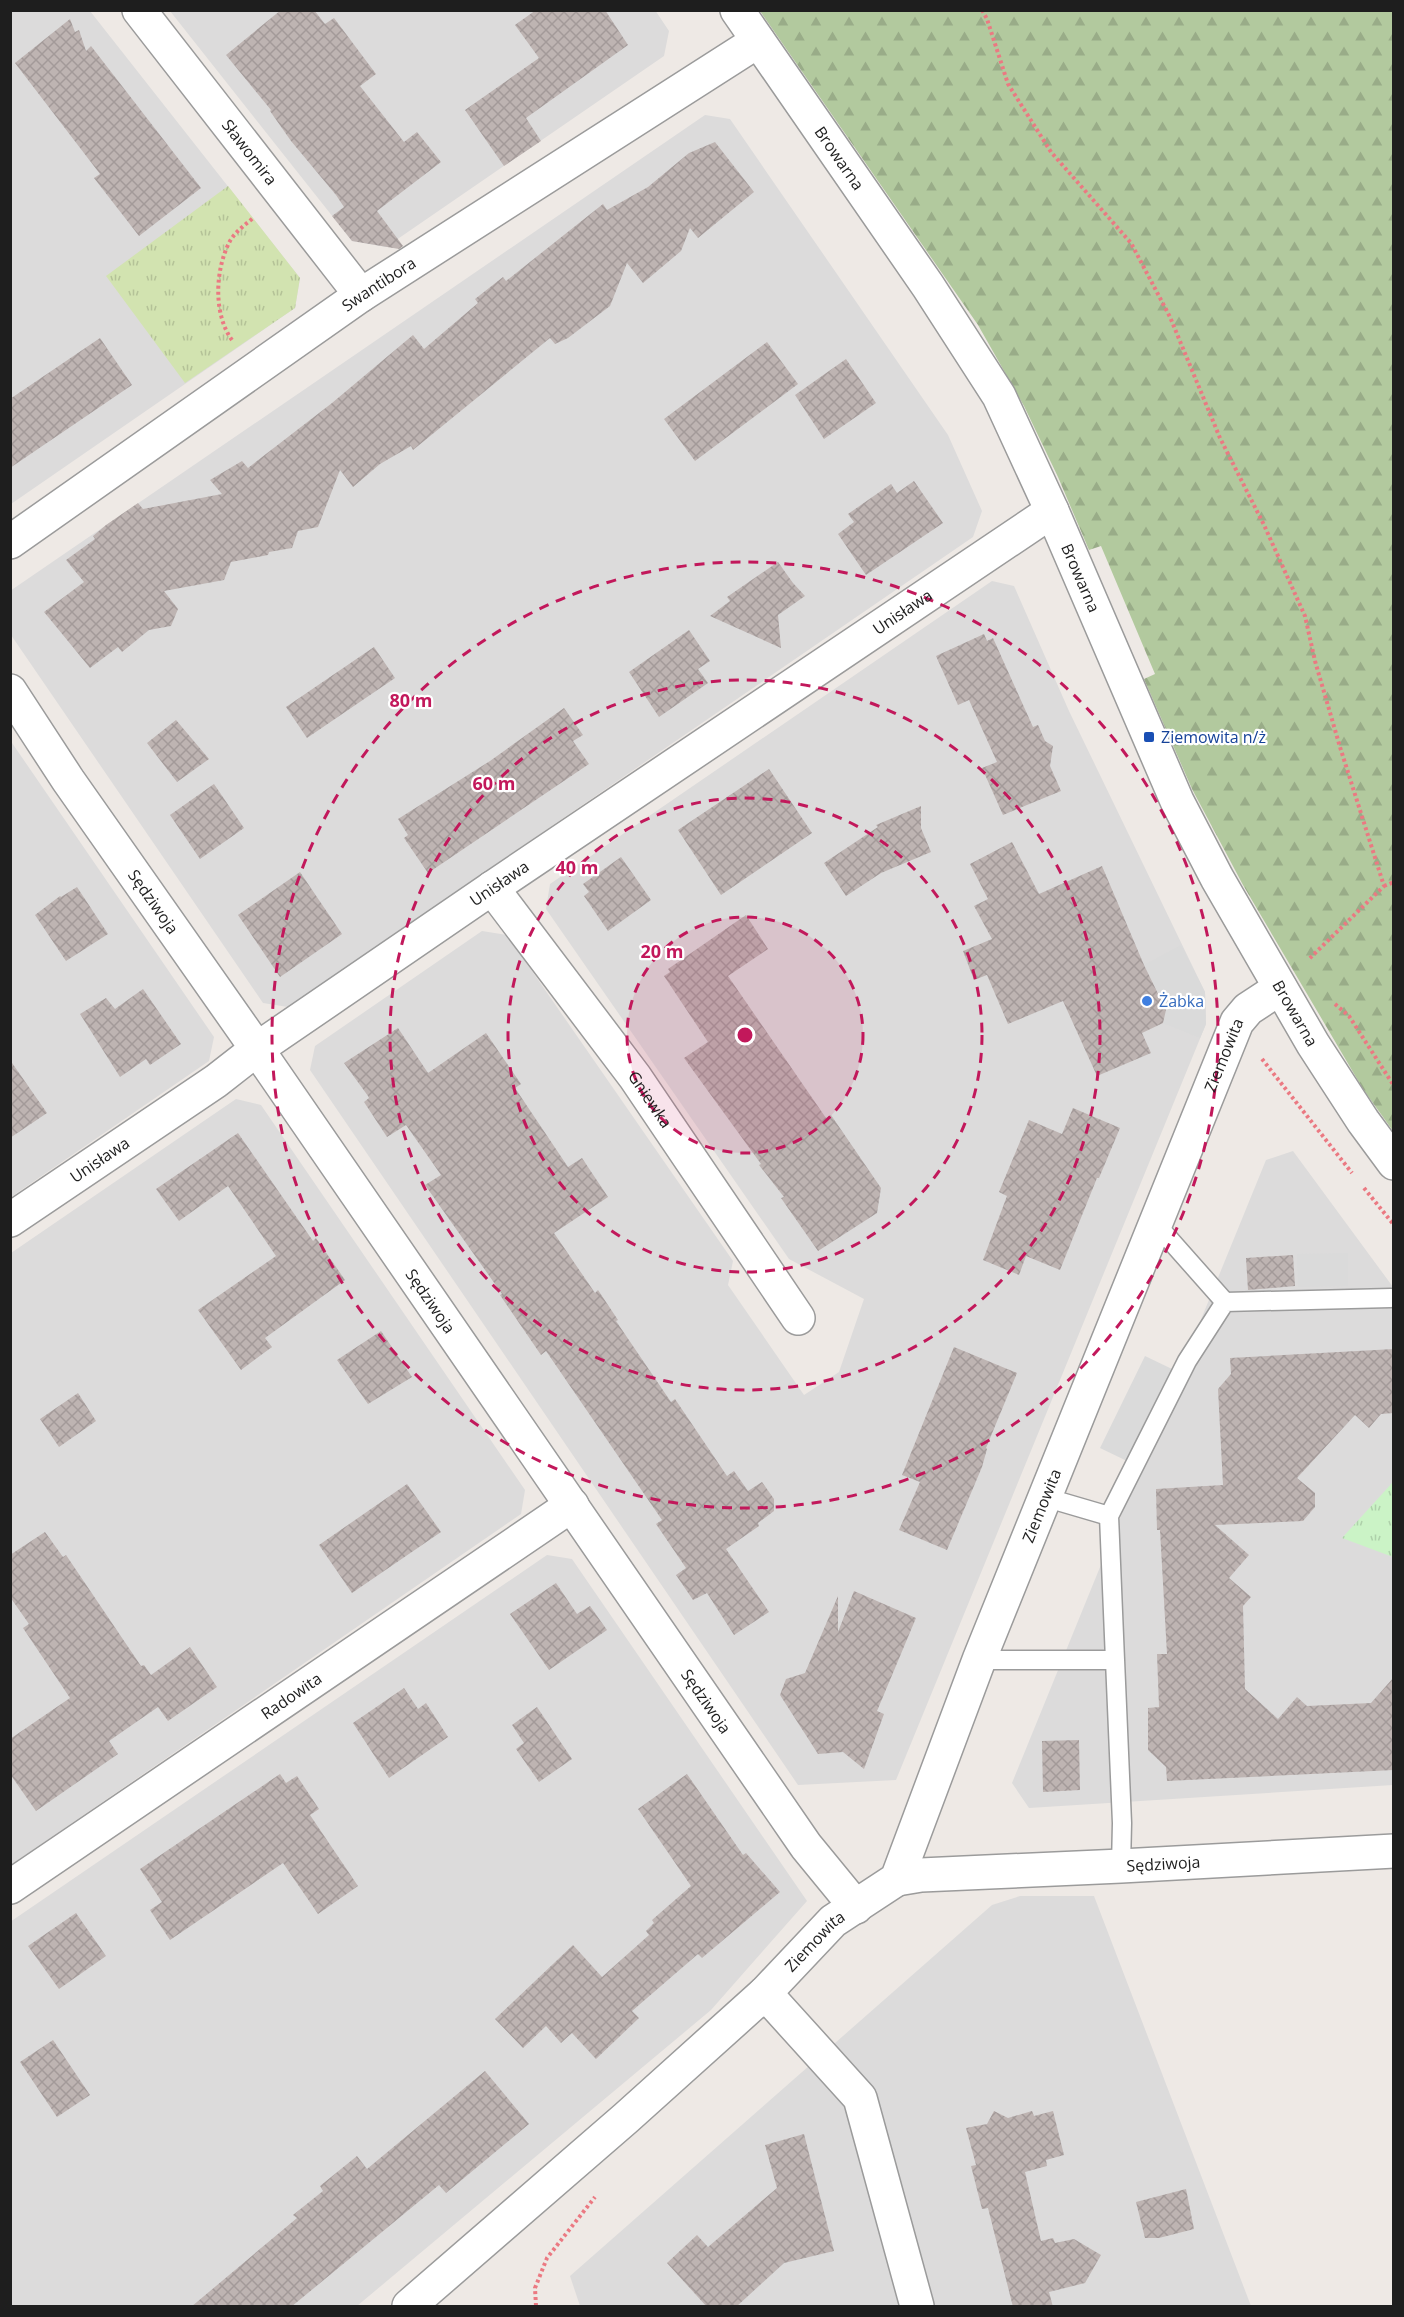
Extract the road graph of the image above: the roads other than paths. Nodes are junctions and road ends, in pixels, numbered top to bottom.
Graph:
1 (139, 10) edge
2 (737, 10) edge
3 (758, 42) junction
4 (360, 295) junction
5 (1052, 511) junction
6 (10, 542) edge
7 (10, 691) edge
8 (492, 888) junction
9 (1280, 988) junction
10 (257, 1049) junction
11 (1394, 1163) edge
12 (10, 1220) edge
13 (1155, 1223) junction
14 (1391, 1298) dead end
15 (1225, 1302) junction
16 (798, 1318) dead end
17 (1044, 1497) junction
18 (572, 1505) junction
19 (1108, 1516) junction
20 (979, 1660) junction
21 (1115, 1660) junction
22 (1394, 1851) edge
23 (1121, 1866) junction
24 (897, 1879) junction
25 (10, 1887) edge
26 (856, 1906) junction
27 (765, 1994) junction
28 (409, 2307) edge
29 (917, 2307) edge

1 - 4 street, Sławomira
2 - 3 street, Browarna
3 - 4 street, Swantibora
3 - 5 street, Browarna
4 - 6 street, Swantibora
5 - 8 street, Unisława
5 - 9 street, Browarna
7 - 10 street, Sędziwoja
8 - 10 street, Unisława
8 - 16 street, Gniewka
9 - 11 street, Browarna
9 - 13 street, Ziemowita
10 - 12 street, Unisława
10 - 18 street, Sędziwoja
13 - 15 lane
13 - 17 street, Ziemowita
14 - 15 lane
15 - 19 lane
17 - 19 lane
17 - 20 street, Ziemowita
18 - 25 street, Radowita
18 - 26 street, Sędziwoja
19 - 21 lane
20 - 21 lane
20 - 24 street, Ziemowita
21 - 23 lane
22 - 23 street, Sędziwoja
23 - 24 street, Sędziwoja
24 - 26 street, Ziemowita
26 - 27 street, Ziemowita
27 - 28 street, Ziemowita
27 - 29 street

